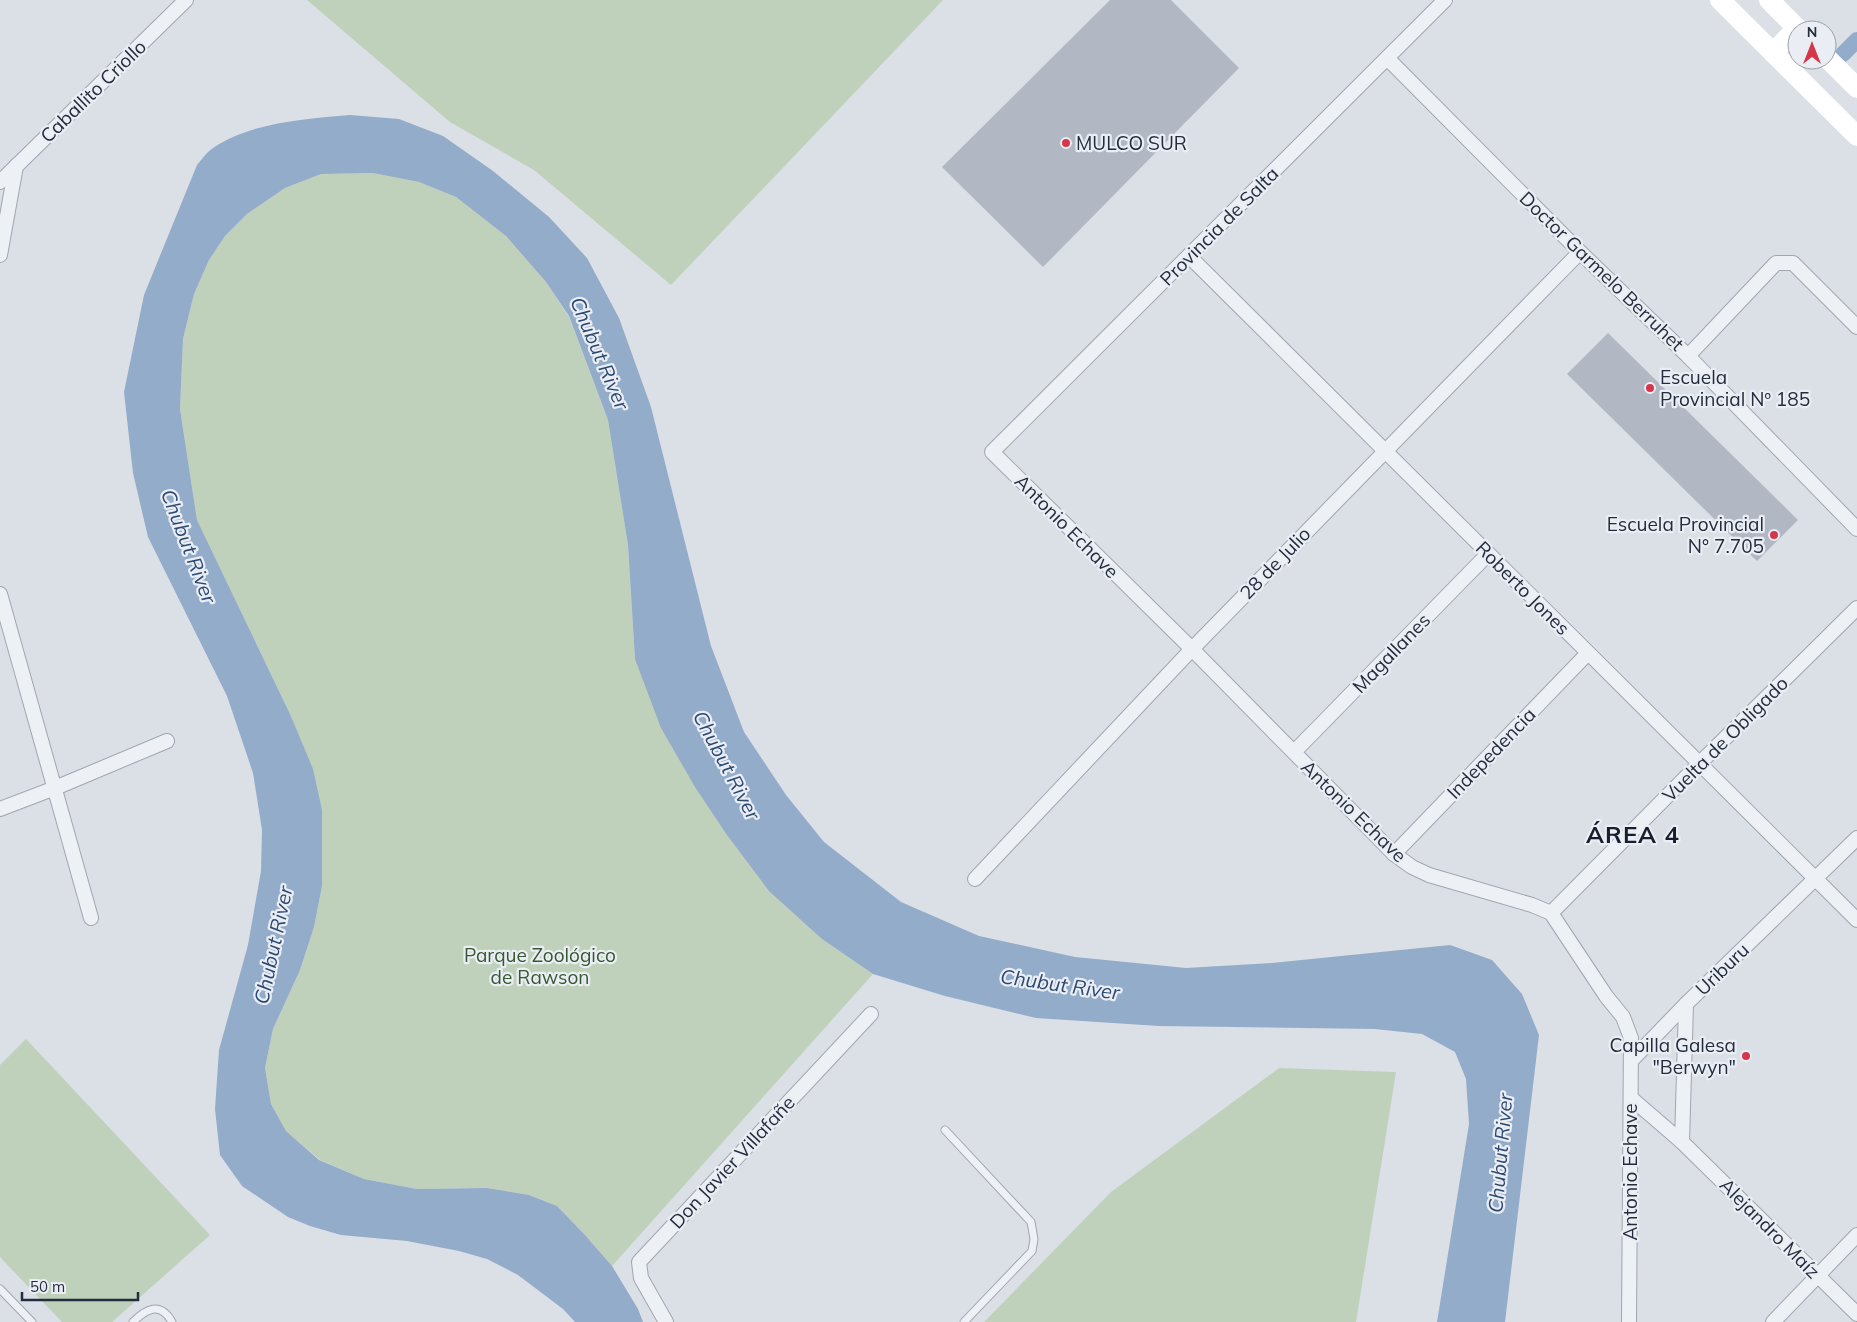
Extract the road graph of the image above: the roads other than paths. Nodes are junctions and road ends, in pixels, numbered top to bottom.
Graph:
1 (185, 0) edge
2 (1445, 0) edge
3 (1720, 0) edge
4 (1769, 0) edge
5 (1789, 20) edge
6 (1787, 40) edge
7 (1773, 54) junction
8 (1387, 58) junction
9 (1837, 68) edge
10 (1857, 88) edge
11 (1857, 136) edge
12 (16, 166) junction
13 (0, 182) edge
14 (1580, 252) junction
15 (0, 255) edge
16 (1189, 256) junction
17 (1857, 327) edge
18 (1688, 356) junction
19 (1385, 451) junction
20 (992, 452) joint
21 (1857, 529) edge
22 (1488, 554) junction
23 (0, 594) edge
24 (1857, 608) edge
25 (1192, 649) junction
26 (1588, 653) junction
27 (167, 741) dead end
28 (1294, 752) junction
29 (1699, 764) junction
30 (56, 788) junction
31 (0, 809) edge
32 (1857, 838) edge
33 (1394, 854) junction
34 (976, 879) dead end
35 (1815, 879) junction
36 (1551, 914) junction
37 (91, 918) dead end
38 (1857, 920) edge
39 (1686, 1004) junction
40 (872, 1014) dead end
41 (1631, 1061) junction
42 (1631, 1098) junction
43 (945, 1130) dead end
44 (1682, 1142) junction
45 (1857, 1235) edge
46 (1818, 1276) junction
47 (0, 1289) edge
48 (1857, 1314) edge
49 (32, 1322) edge
50 (133, 1322) edge
51 (172, 1322) edge
52 (666, 1322) edge
53 (964, 1322) edge
54 (1629, 1322) edge
55 (1773, 1322) edge

1 - 12 street, Caballito Criollo
2 - 8 street, Provincia de Salta
3 - 7 main road
4 - 5 main road
6 - 7 main road
7 - 11 main road
8 - 14 street, Doctor Garmelo Berruhet
8 - 16 street, Provincia de Salta
9 - 10 main road
12 - 13 street, Caballito Criollo
12 - 15 street
14 - 18 street, Doctor Garmelo Berruhet
14 - 19 street, 28 de Julio
16 - 19 street, Roberto Jones
16 - 20 street, Provincia de Salta
17 - 18 street
18 - 21 street, Doctor Garmelo Berruhet
19 - 22 street, Roberto Jones
19 - 25 street, 28 de Julio
20 - 25 street, Antonio Echave
22 - 26 street, Roberto Jones
22 - 28 street, Magallanes
23 - 30 street
24 - 29 street, Vuelta de Obligado
25 - 28 street, Antonio Echave
25 - 34 street, 28 de Julio
26 - 29 street, Roberto Jones
26 - 33 street, Indepedencia
27 - 30 street
28 - 33 street, Antonio Echave
29 - 35 street, Roberto Jones
29 - 36 street, Vuelta de Obligado
30 - 31 street
30 - 37 street
32 - 35 street, Uriburu
33 - 36 street, Antonio Echave
35 - 38 street, Roberto Jones
35 - 39 street, Uriburu
36 - 41 street, Antonio Echave
39 - 41 street
39 - 44 street, Uriburu
40 - 52 street, Don Javier Villafañe
41 - 42 street, Antonio Echave
42 - 44 street, Alejandro Maíz
42 - 54 street, Antonio Echave
43 - 53 lane
44 - 46 street, Alejandro Maíz
45 - 46 street
46 - 48 street, Alejandro Maíz
46 - 55 street
47 - 49 lane
50 - 51 lane

